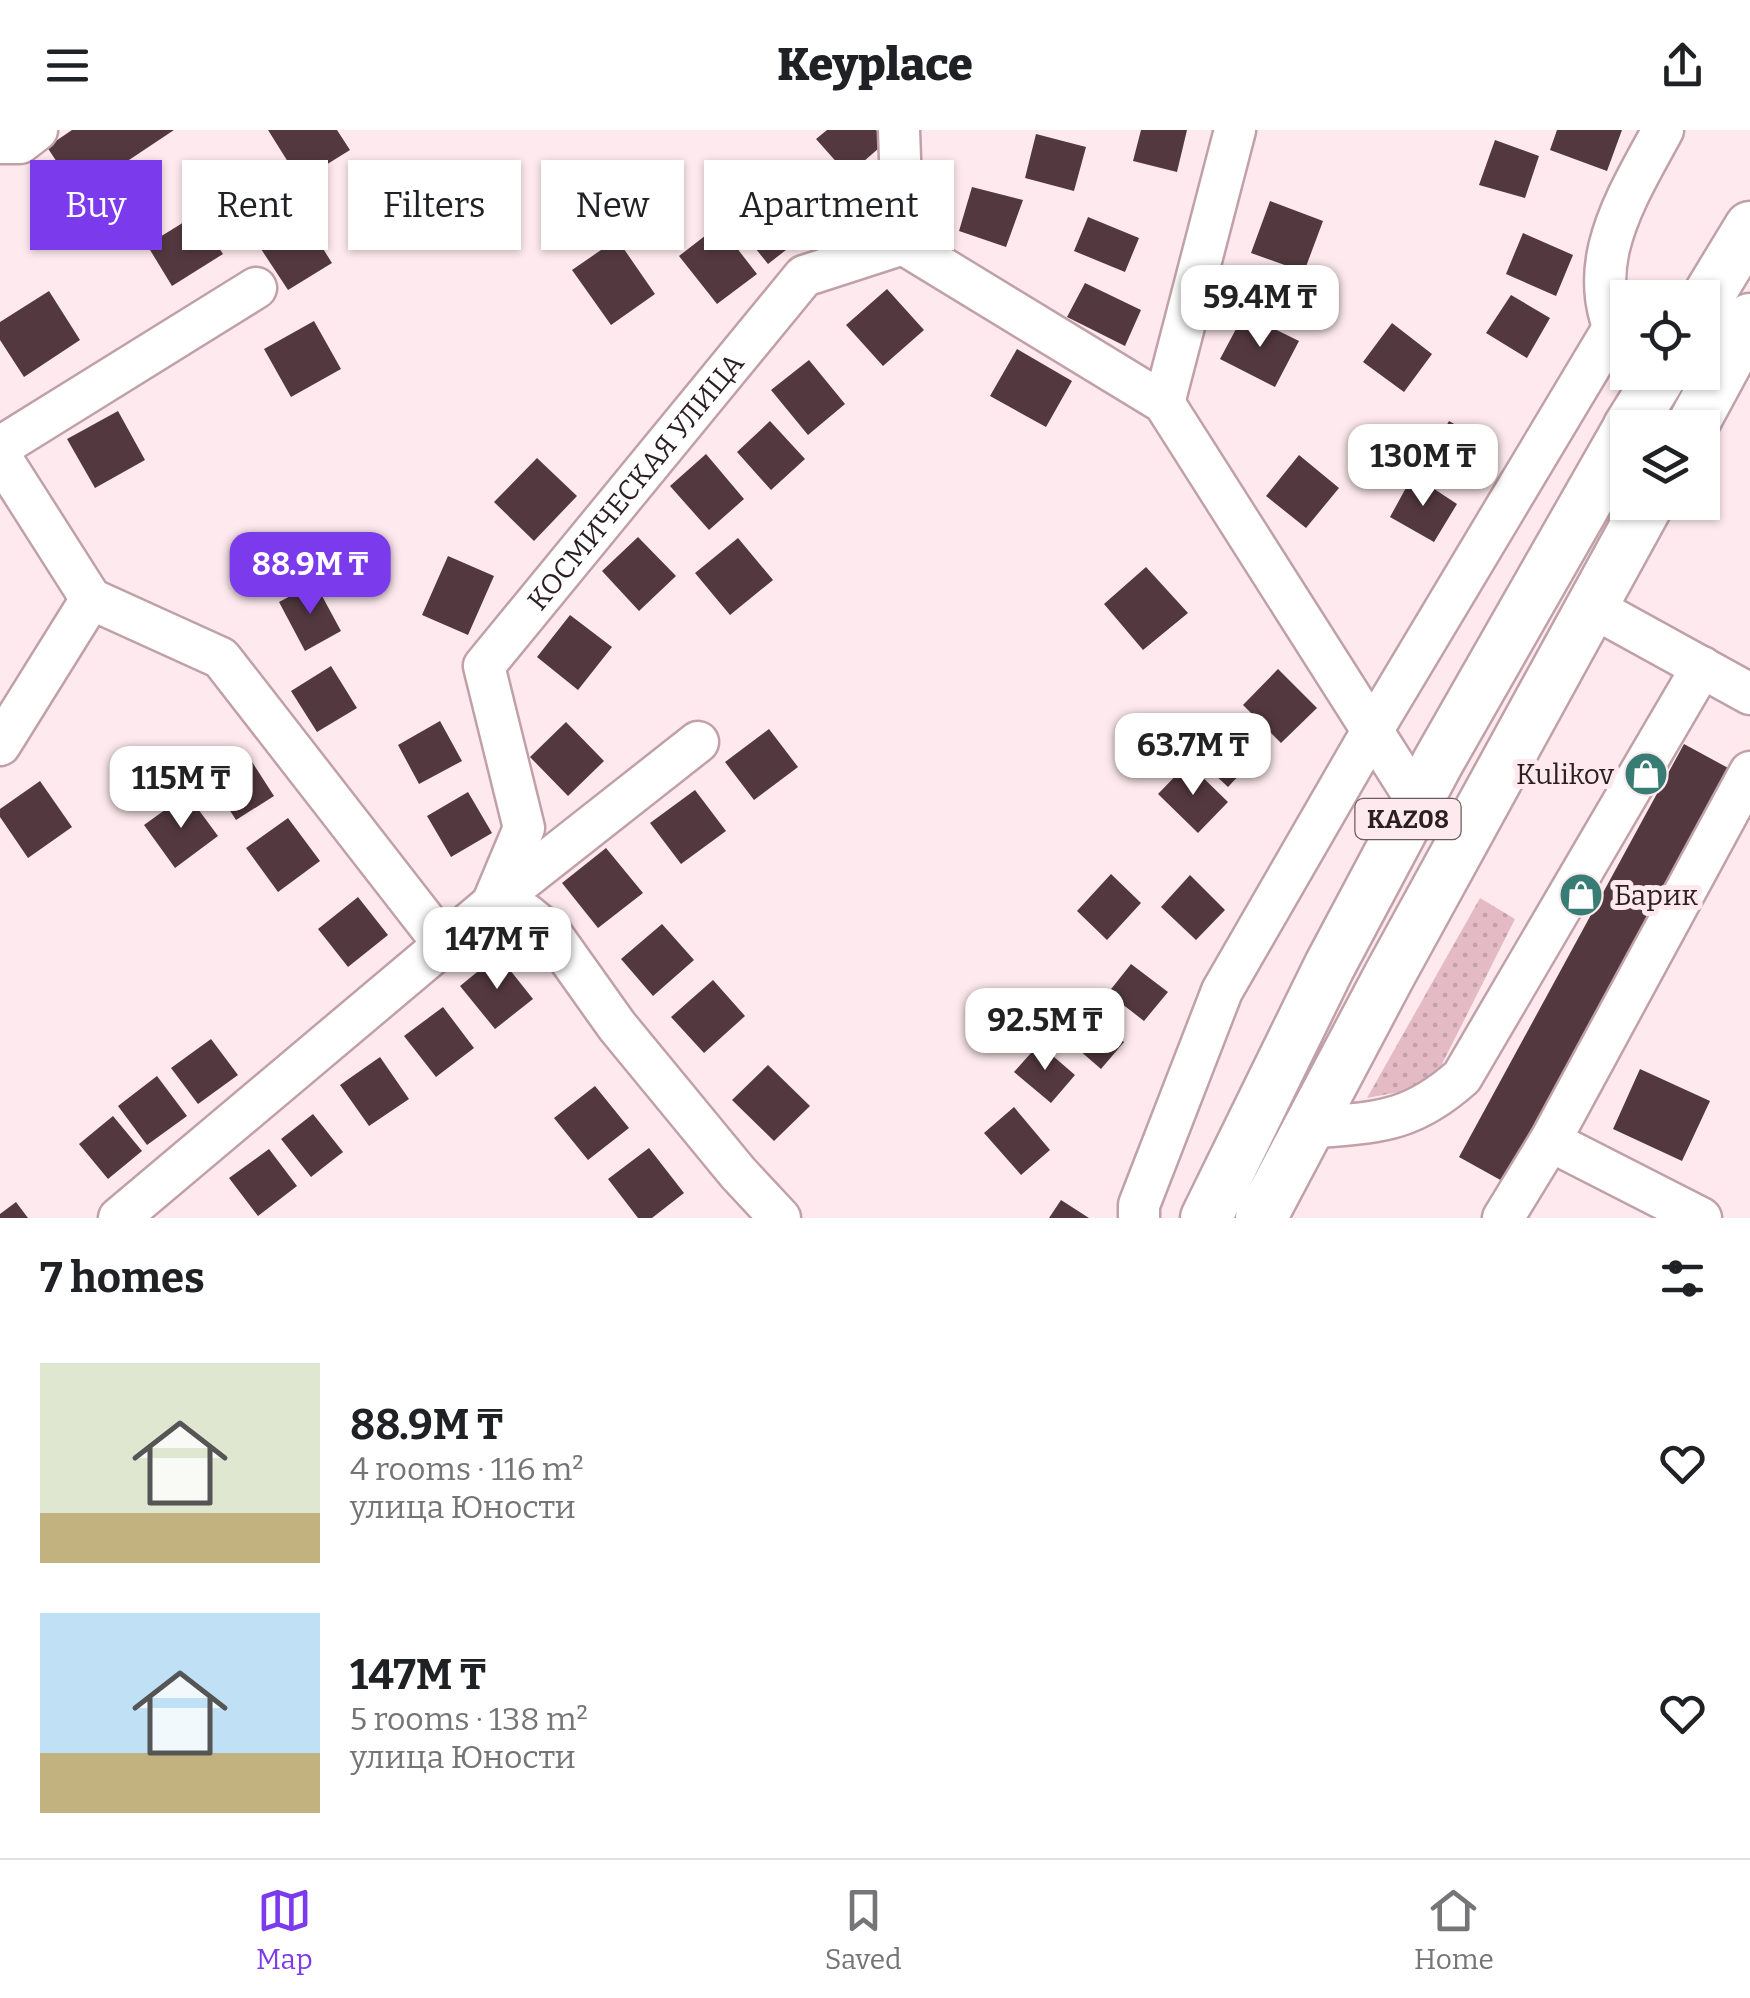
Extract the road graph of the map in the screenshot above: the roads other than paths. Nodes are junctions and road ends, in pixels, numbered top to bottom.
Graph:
1 (37, 130) edge
2 (898, 130) edge
3 (1235, 130) edge
4 (1663, 130) edge
5 (0, 144) edge
6 (899, 160) edge
7 (1748, 235) edge
8 (884, 250) edge
9 (912, 250) edge
10 (1719, 280) edge
11 (256, 288) dead end
12 (1610, 300) edge
13 (1750, 319) edge
14 (1630, 390) edge
15 (1631, 390) edge
16 (1164, 403) junction
17 (1701, 410) edge
18 (0, 447) edge
19 (0, 456) edge
20 (1640, 520) edge
21 (91, 599) junction
22 (1592, 607) junction
23 (1702, 668) junction
24 (1750, 694) edge
25 (1372, 731) junction
26 (698, 742) dead end
27 (0, 745) edge
28 (1750, 772) edge
29 (1417, 802) junction
30 (492, 904) junction
31 (444, 946) junction
32 (1309, 1128) junction
33 (1550, 1141) junction
34 (119, 1218) edge
35 (780, 1218) edge
36 (1139, 1218) edge
37 (1206, 1218) edge
38 (1261, 1218) edge
39 (1503, 1218) edge
40 (1700, 1218) edge

1 - 5 street
2 - 6 street
3 - 16 street
4 - 12 street
7 - 10 main road
8 - 30 street, КОСМИЧЕСКАЯ УЛИЦА
9 - 16 street
11 - 18 street
13 - 17 main road
14 - 25 street
15 - 29 main road, KAZ08
16 - 25 street
19 - 21 street
20 - 22 main road, KAZ08
21 - 27 street
21 - 31 street
22 - 23 street
22 - 32 main road, KAZ08
23 - 24 street
23 - 32 street
25 - 29 street
25 - 36 street
26 - 30 street
28 - 33 street
29 - 37 main road, KAZ08
30 - 31 street
30 - 35 street
31 - 34 street
32 - 38 main road, KAZ08
33 - 39 street
33 - 40 street

